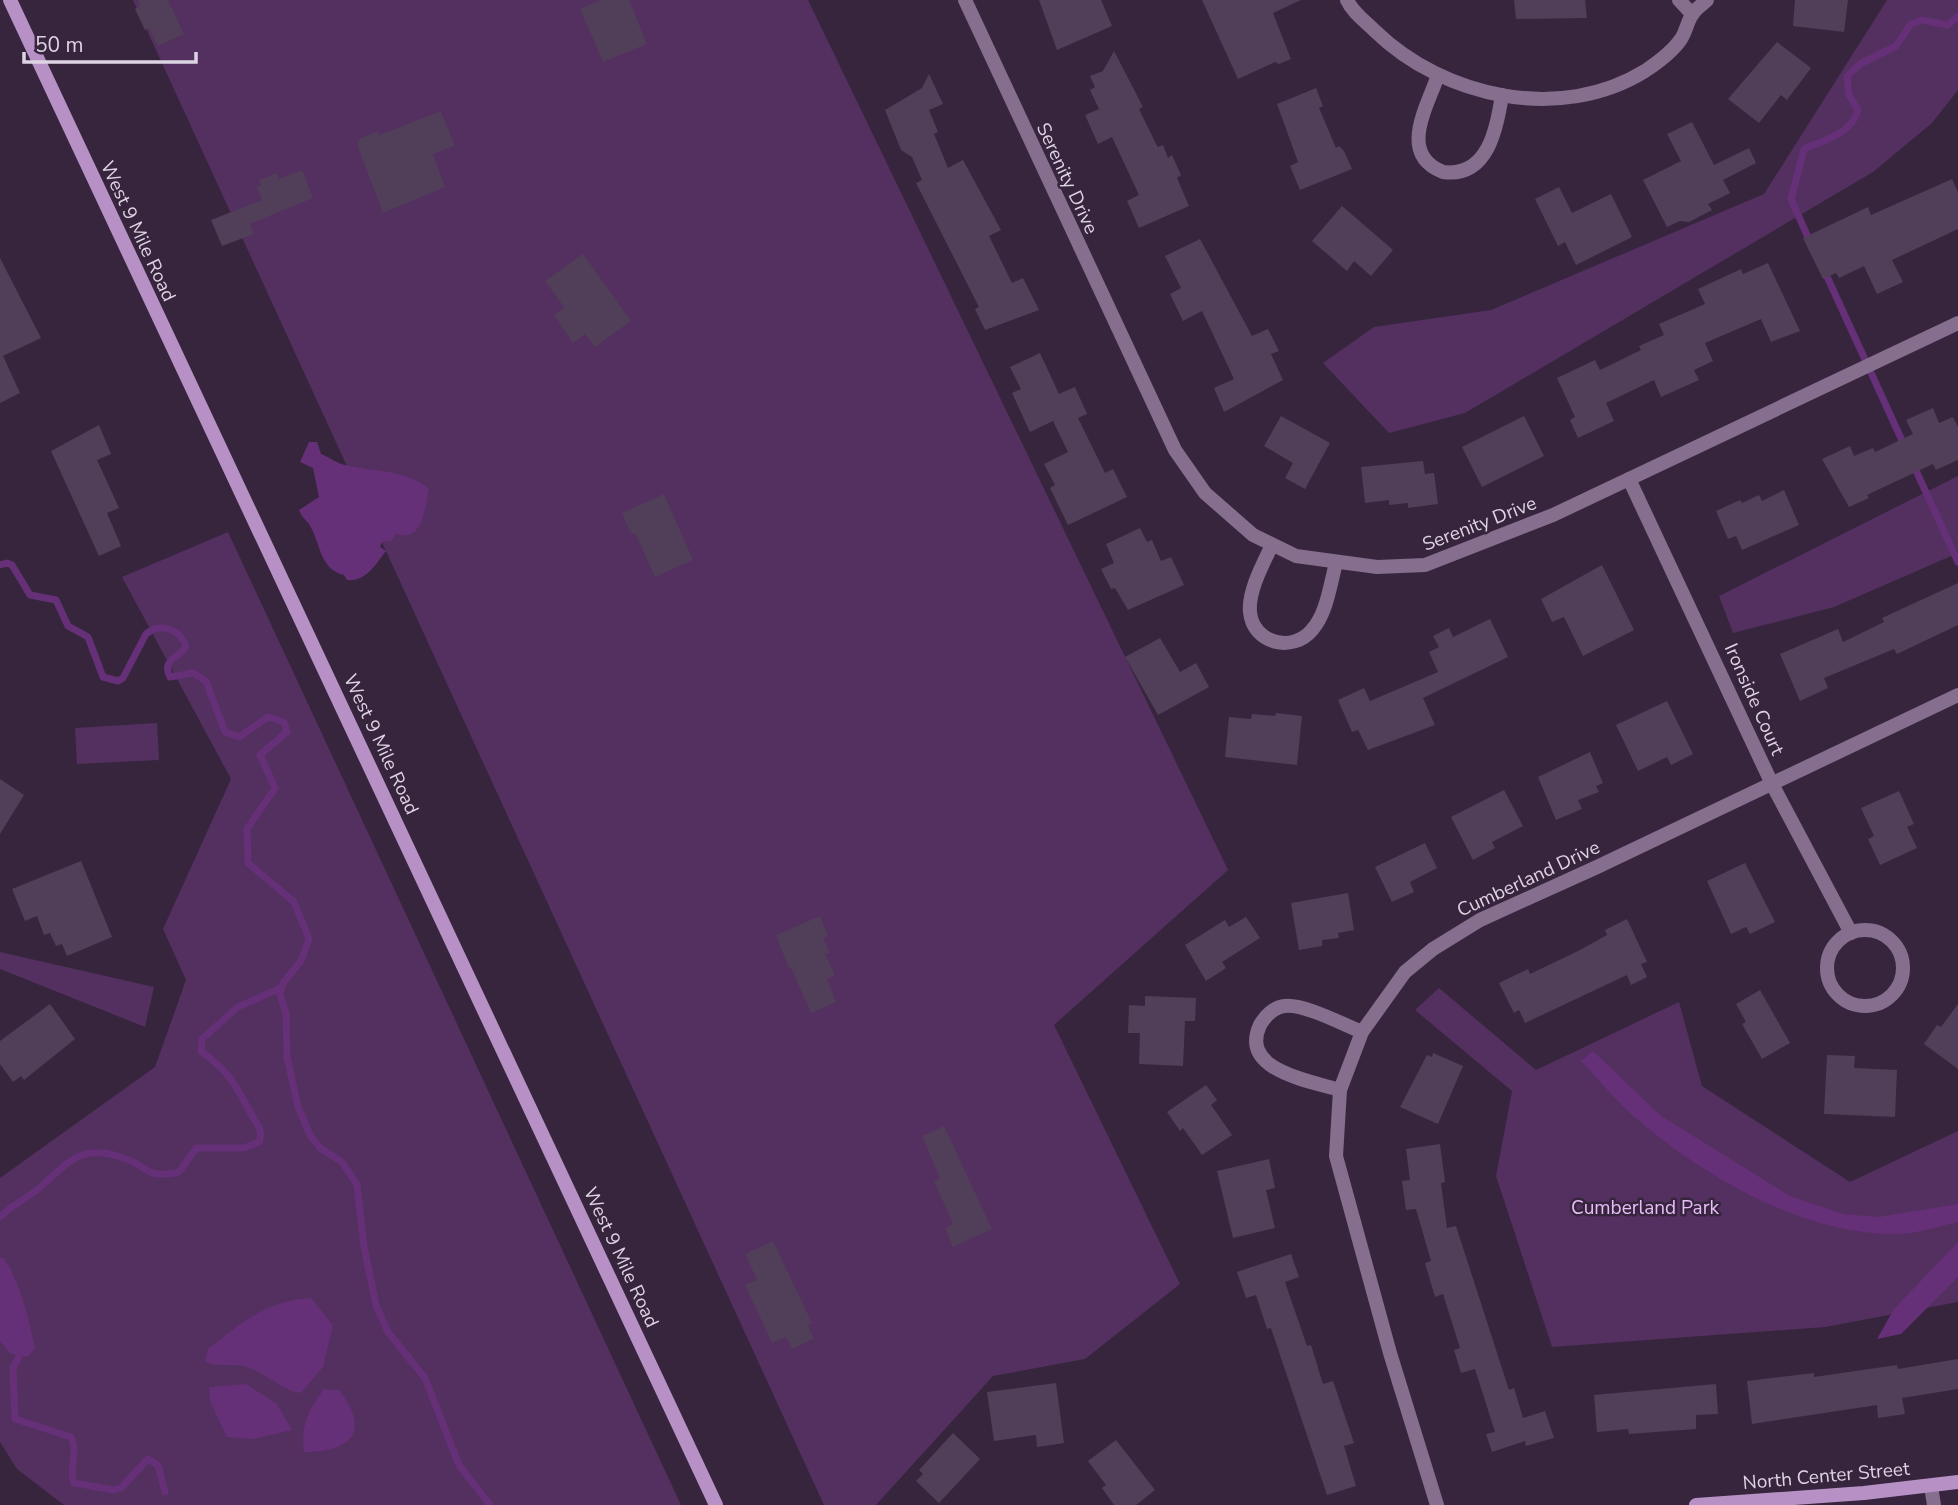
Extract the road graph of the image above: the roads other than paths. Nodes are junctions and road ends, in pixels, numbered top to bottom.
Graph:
1 (10, 0) edge
2 (965, 0) edge
3 (1347, 0) edge
4 (1679, 0) edge
5 (1707, 0) edge
6 (1692, 14) junction
7 (1438, 75) junction
8 (1502, 95) junction
9 (1958, 323) edge
10 (1629, 479) junction
11 (1272, 545) junction
12 (1336, 564) junction
13 (1958, 695) edge
14 (1772, 784) junction
15 (1851, 933) junction
16 (1362, 1032) junction
17 (1339, 1090) junction
18 (1958, 1482) edge
19 (1931, 1486) junction
20 (716, 1505) edge
21 (1437, 1505) edge
22 (1696, 1505) edge
23 (1934, 1505) edge

1 - 20 street, West 9 Mile Road
2 - 11 street, Serenity Drive
3 - 7 street
4 - 6 street
5 - 6 street
6 - 8 street
7 - 8 street
7 - 8 street
9 - 10 street, Serenity Drive
10 - 12 street, Serenity Drive
10 - 14 street, Ironside Court
11 - 12 street, Serenity Drive
11 - 12 street
13 - 14 street, Cumberland Drive
14 - 15 street, Ironside Court
14 - 16 street, Cumberland Drive
15 - 15 street
16 - 17 street, Cumberland Drive
16 - 17 street
17 - 21 street, Cumberland Drive
18 - 19 street, North Center Street
19 - 22 street, North Center Street
19 - 23 street

